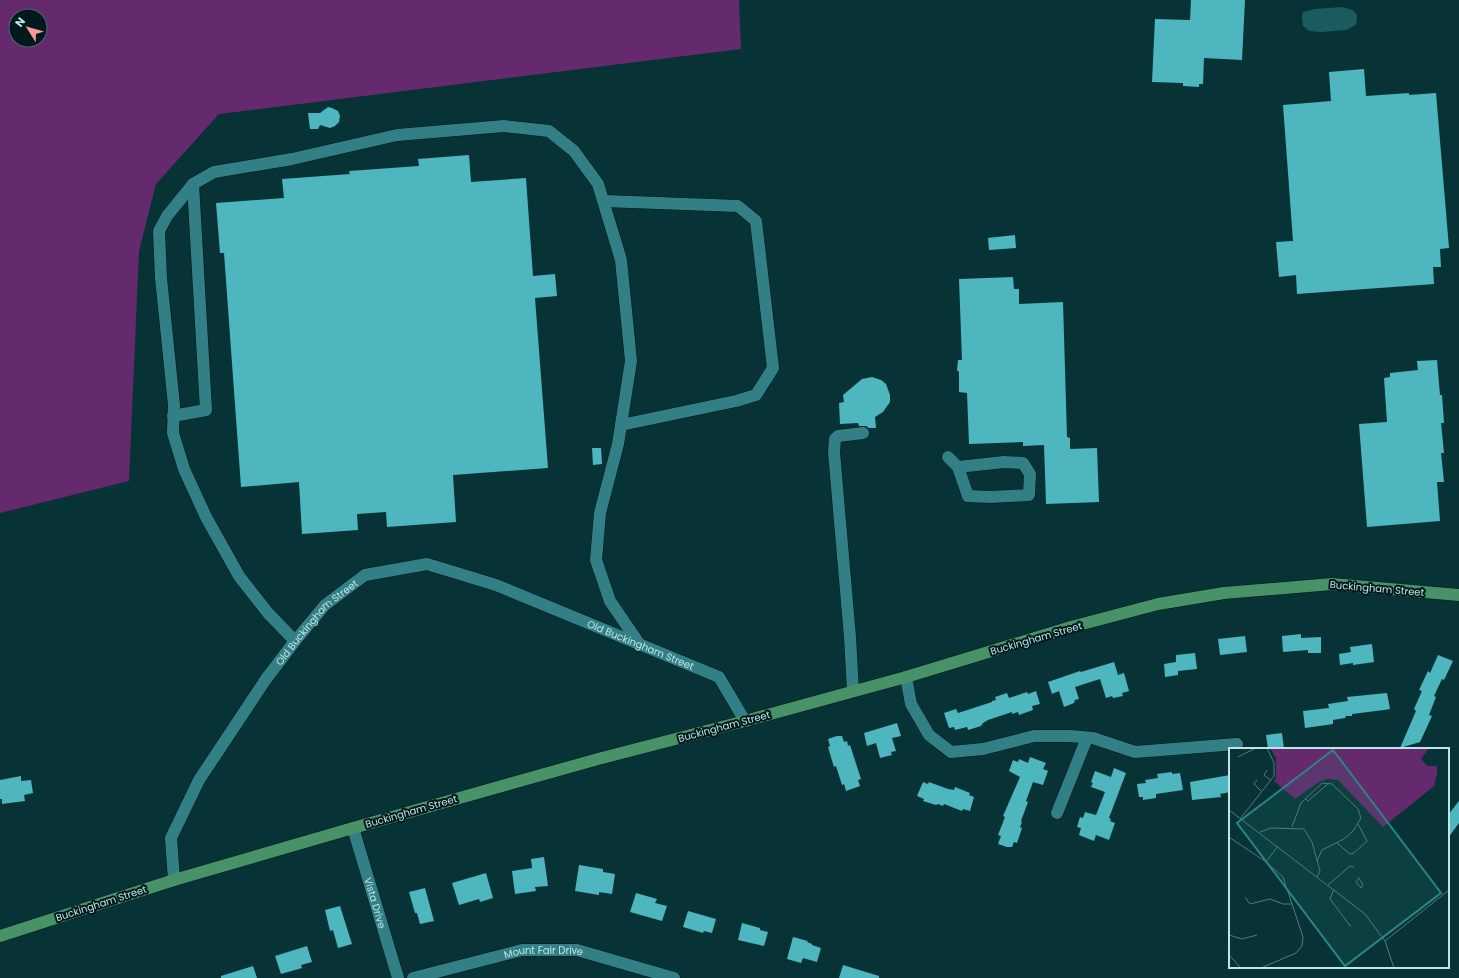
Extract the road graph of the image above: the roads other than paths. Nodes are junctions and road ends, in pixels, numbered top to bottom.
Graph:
1 (193, 184) junction
2 (604, 202) junction
3 (173, 416) junction
4 (621, 425) junction
5 (863, 433) dead end
6 (948, 457) dead end
7 (958, 467) junction
8 (1459, 595) edge
9 (295, 641) junction
10 (640, 645) junction
11 (906, 677) junction
12 (853, 691) junction
13 (745, 721) junction
14 (1087, 738) junction
15 (1236, 744) dead end
16 (1057, 813) dead end
17 (352, 828) junction
18 (174, 880) junction
19 (0, 936) edge
20 (398, 978) edge
21 (413, 978) edge
22 (674, 978) edge

1 - 2 street
1 - 3 street
1 - 3 street
2 - 4 street
2 - 4 street
3 - 9 street
4 - 10 street
5 - 12 street
6 - 7 street
7 - 7 street
8 - 11 main road, Buckingham Street
9 - 10 street, Old Buckingham Street
9 - 18 street, Old Buckingham Street
10 - 13 street, Old Buckingham Street
11 - 12 main road, Buckingham Street
11 - 14 street
12 - 13 main road, Buckingham Street
13 - 17 main road, Buckingham Street
14 - 15 street
14 - 16 street
17 - 18 main road, Buckingham Street
17 - 20 street, Vista Drive
18 - 19 main road, Buckingham Street
21 - 22 street, Mount Fair Drive

